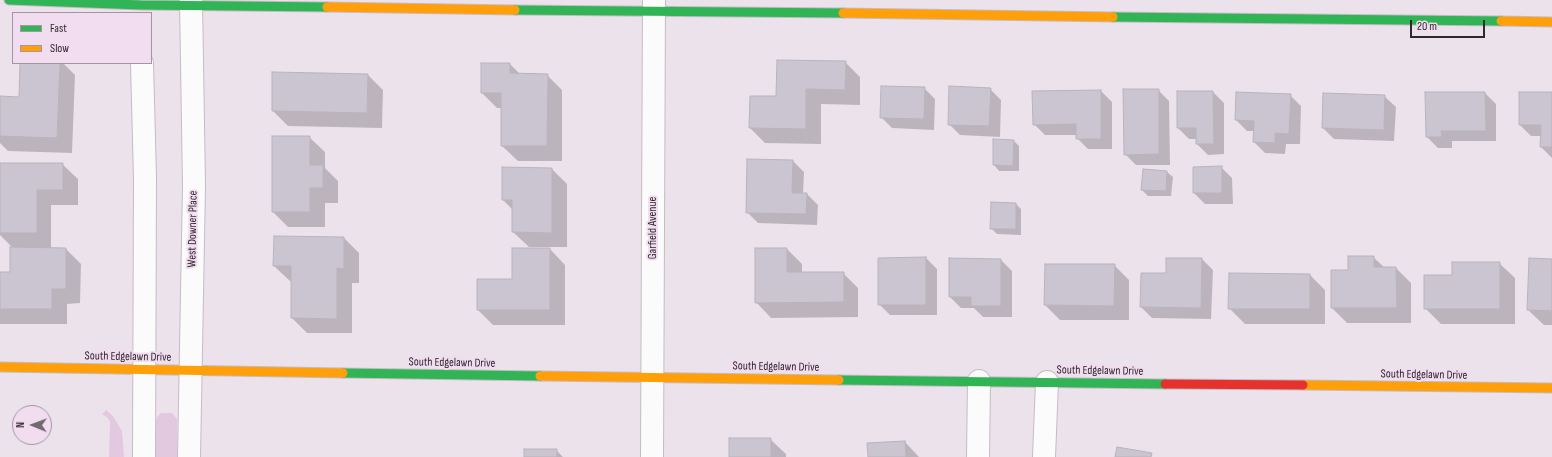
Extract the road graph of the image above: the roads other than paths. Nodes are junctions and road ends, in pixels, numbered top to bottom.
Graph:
1 (9, 0) edge
2 (191, 3) edge
3 (141, 6) edge
4 (654, 6) edge
5 (1552, 22) edge
6 (142, 64) edge
7 (0, 367) edge
8 (144, 369) junction
9 (190, 371) junction
10 (652, 378) junction
11 (979, 381) junction
12 (1047, 382) junction
13 (1552, 388) edge
14 (144, 457) edge
15 (189, 457) edge
16 (652, 457) edge
17 (978, 457) edge
18 (1044, 457) edge

1 - 3 street
2 - 3 street
2 - 4 street
2 - 9 street, West Downer Place
4 - 5 street
4 - 10 street, Garfield Avenue
6 - 8 street
7 - 8 street, South Edgelawn Drive
8 - 9 street, South Edgelawn Drive
8 - 14 street
9 - 10 street, South Edgelawn Drive
9 - 15 street, West Downer Place
10 - 11 street, South Edgelawn Drive
10 - 16 street, Garfield Avenue
11 - 12 street, South Edgelawn Drive
11 - 17 street
12 - 13 street, South Edgelawn Drive
12 - 18 street

